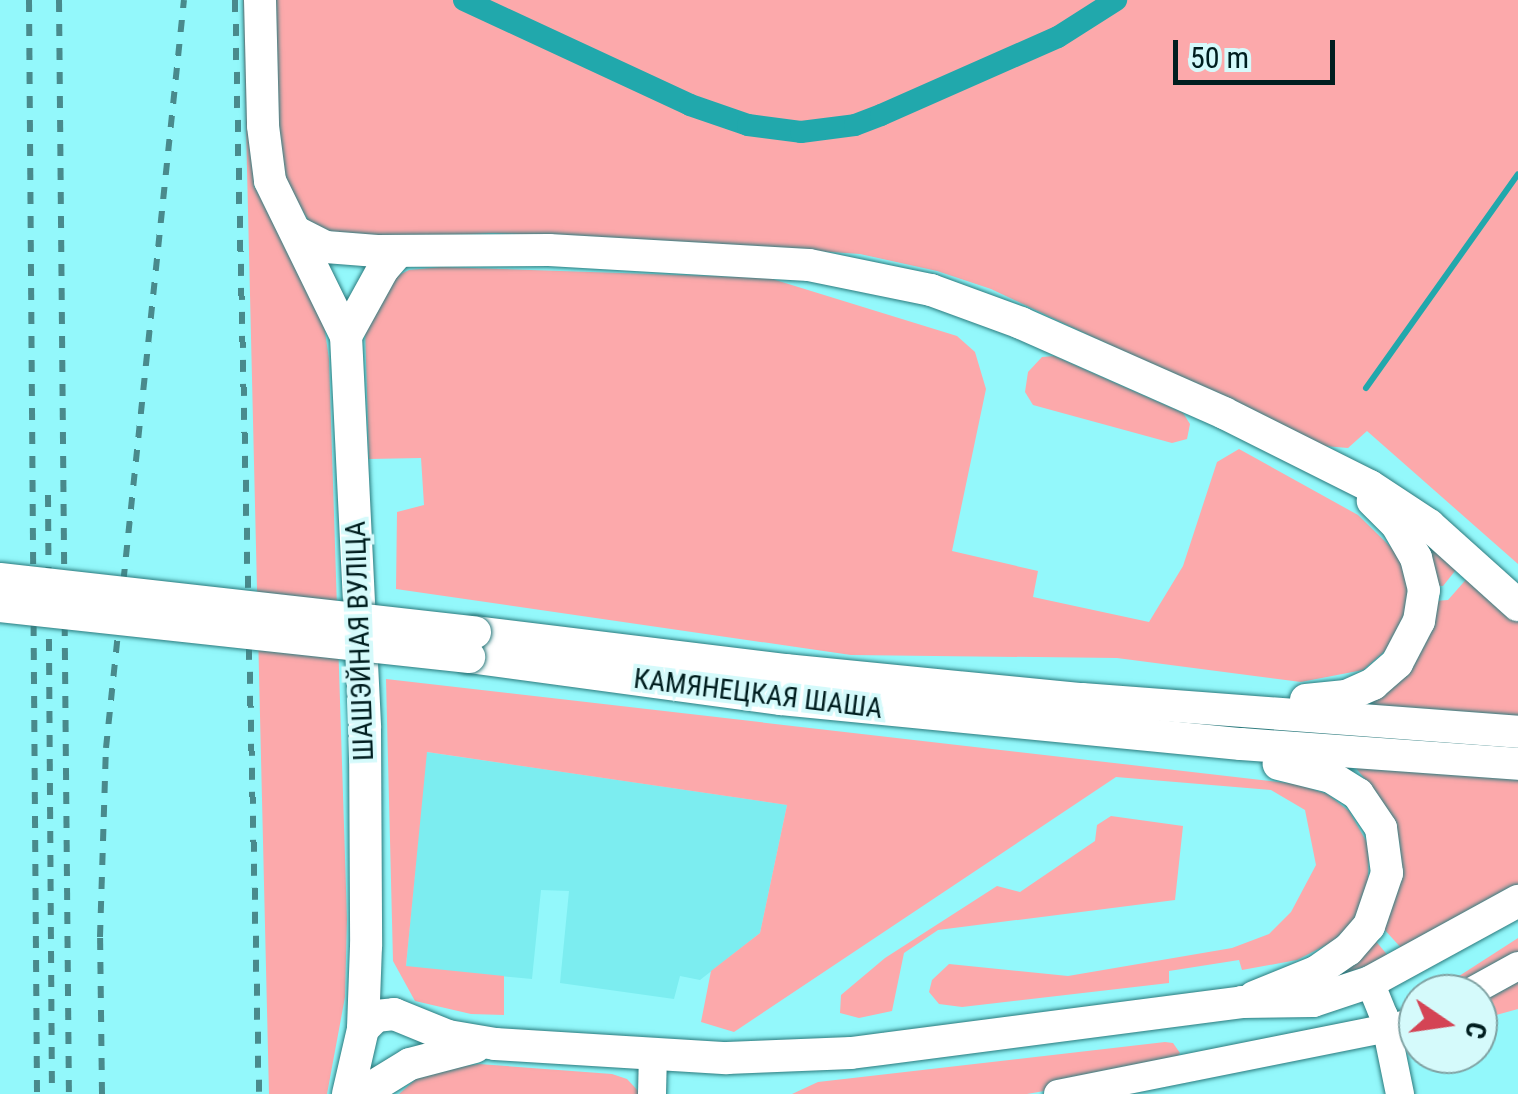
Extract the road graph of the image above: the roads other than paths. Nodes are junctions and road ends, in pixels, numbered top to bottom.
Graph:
1 (260, 0) edge
2 (298, 233) junction
3 (347, 249) junction
4 (398, 252) junction
5 (321, 290) junction
6 (371, 291) junction
7 (346, 336) junction
8 (1341, 471) junction
9 (0, 579) edge
10 (0, 606) edge
11 (1518, 606) edge
12 (472, 645) junction
13 (1080, 713) junction
14 (1518, 732) edge
15 (1518, 764) edge
16 (1518, 902) edge
17 (366, 946) junction
18 (1370, 982) junction
19 (1242, 1002) junction
20 (402, 1018) junction
21 (1398, 1027) edge
22 (1387, 1030) junction
23 (362, 1038) junction
24 (495, 1044) junction
25 (653, 1054) junction
26 (401, 1068) junction
27 (348, 1094) edge
28 (360, 1094) edge
29 (652, 1094) edge
30 (1058, 1094) edge
31 (1400, 1094) edge

1 - 2 main road, ШАШЭЙНАЯ ВУЛІЦА
2 - 3 main road
2 - 5 main road, ШАШЭЙНАЯ ВУЛІЦА
3 - 4 main road
3 - 5 main road
3 - 6 main road
4 - 6 main road
4 - 8 main road
5 - 6 main road
5 - 7 main road, ШАШЭЙНАЯ ВУЛІЦА
6 - 7 main road
7 - 17 main road, ШАШЭЙНАЯ ВУЛІЦА
8 - 11 main road
8 - 13 main road
9 - 12 main road, КАМЯНЕЦКАЯ ШАША, bridge
10 - 12 main road, КАМЯНЕЦКАЯ ШАША, bridge
12 - 13 main road, КАМЯНЕЦКАЯ ШАША
13 - 14 main road, КАМЯНЕЦКАЯ ШАША
13 - 15 main road, КАМЯНЕЦКАЯ ШАША
13 - 19 main road
16 - 18 main road
17 - 20 main road
17 - 23 main road
18 - 19 main road
18 - 22 street
19 - 25 main road
20 - 23 main road
20 - 24 main road
20 - 26 main road
21 - 22 street
22 - 30 street
22 - 31 street
23 - 26 main road
23 - 27 main road
24 - 25 main road
24 - 26 main road
25 - 29 street
26 - 28 main road

